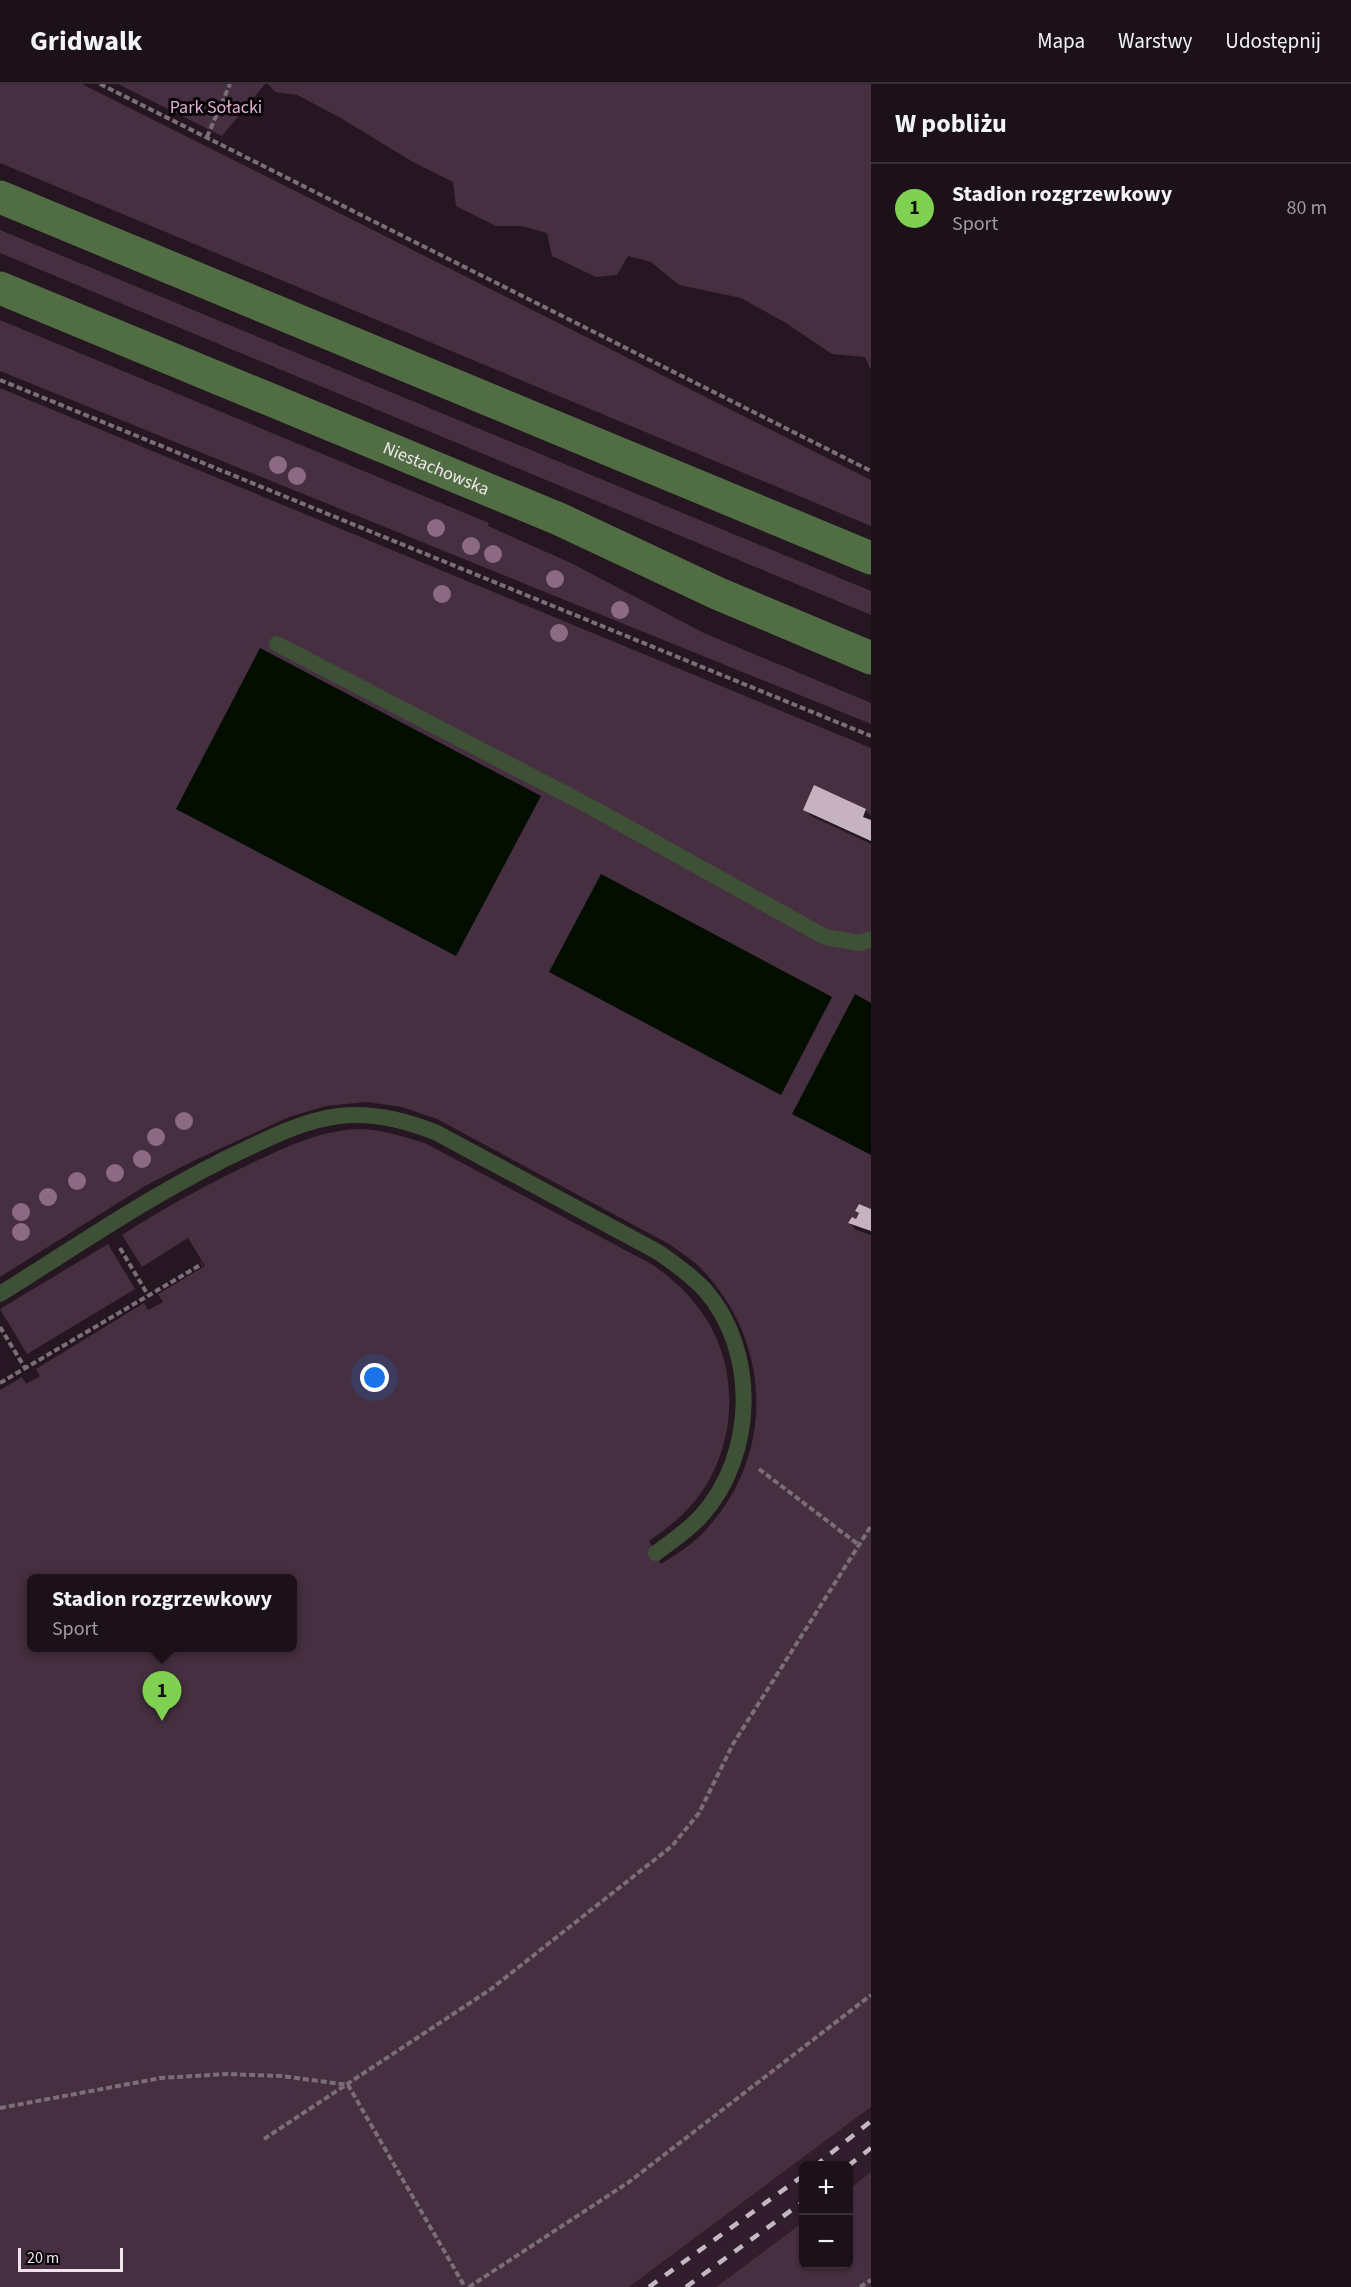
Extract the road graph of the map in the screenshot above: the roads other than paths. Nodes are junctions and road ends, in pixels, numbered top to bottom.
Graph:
1 (0, 196) edge
2 (0, 288) edge
3 (871, 558) edge
4 (278, 644) dead end
5 (871, 658) edge
6 (871, 939) edge
7 (0, 1294) edge
8 (656, 1553) dead end

1 - 3 main road
2 - 5 main road, Niestachowska
4 - 6 lane
7 - 8 lane

